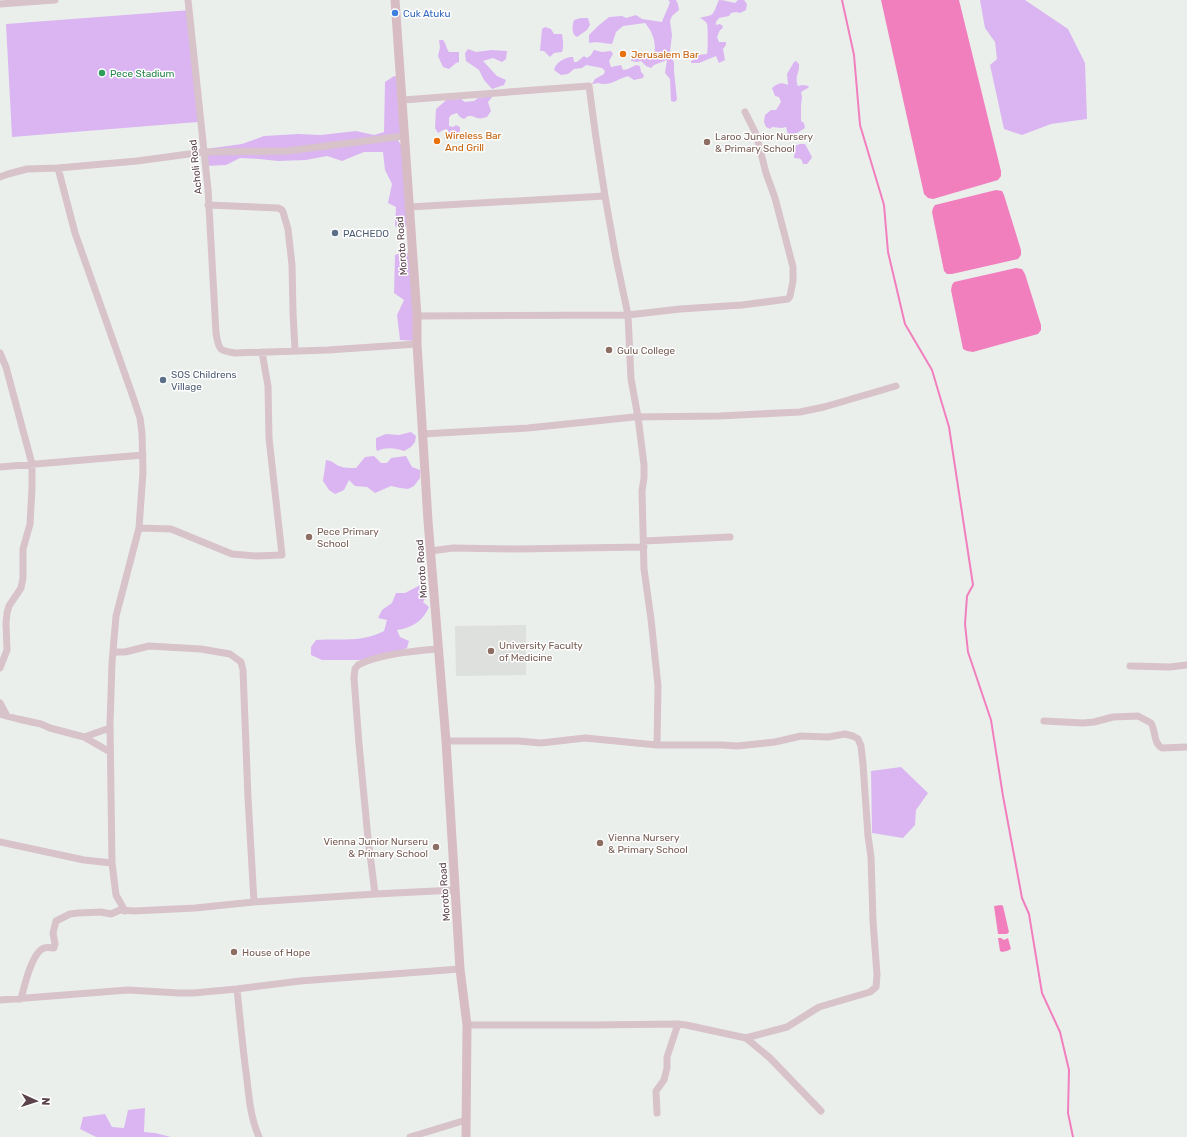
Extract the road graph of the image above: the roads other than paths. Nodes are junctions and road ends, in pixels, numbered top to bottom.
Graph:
1 (55, 0) edge
2 (188, 0) edge
3 (395, 0) edge
4 (0, 4) edge
5 (403, 100) junction
6 (745, 112) dead end
7 (404, 136) junction
8 (204, 152) junction
9 (58, 168) junction
10 (0, 177) edge
11 (605, 196) junction
12 (208, 205) junction
13 (409, 207) junction
14 (417, 316) junction
15 (628, 316) junction
16 (417, 344) junction
17 (296, 350) junction
18 (262, 352) junction
19 (0, 353) edge
20 (896, 386) dead end
21 (638, 417) junction
22 (423, 434) junction
23 (143, 455) junction
24 (32, 464) junction
25 (0, 467) edge
26 (139, 528) junction
27 (730, 537) dead end
28 (644, 544) junction
29 (431, 551) junction
30 (438, 648) junction
31 (113, 652) junction
32 (1187, 665) edge
33 (1130, 666) dead end
34 (0, 668) edge
35 (0, 703) edge
36 (3, 715) edge
37 (1044, 721) dead end
38 (110, 728) junction
39 (84, 737) junction
40 (446, 741) junction
41 (657, 745) junction
42 (1187, 747) edge
43 (110, 752) junction
44 (0, 842) edge
45 (112, 863) junction
46 (455, 890) junction
47 (376, 894) junction
48 (254, 902) junction
49 (125, 911) junction
50 (460, 969) junction
51 (237, 989) junction
52 (21, 999) junction
53 (0, 1000) edge
54 (678, 1024) junction
55 (466, 1025) junction
56 (746, 1038) junction
57 (821, 1111) dead end
58 (657, 1113) dead end
59 (466, 1120) junction
60 (259, 1137) edge
61 (410, 1137) edge
62 (466, 1137) edge

1 - 4 street
2 - 8 street, Acholi Road
3 - 5 main road, Moroto Road
5 - 7 main road, Moroto Road
5 - 11 street
6 - 15 street
7 - 8 street
7 - 13 main road, Moroto Road
8 - 9 street
8 - 12 street, Acholi Road
9 - 10 street
9 - 23 street
11 - 13 street
11 - 15 street
12 - 17 street
12 - 18 street, Acholi Road
13 - 14 main road, Moroto Road
14 - 15 street
14 - 16 main road, Moroto Road
15 - 21 street
16 - 17 street
16 - 22 main road, Moroto Road
17 - 18 street
18 - 26 street
19 - 24 street
20 - 21 street
21 - 22 street
21 - 28 street
22 - 29 main road, Moroto Road
23 - 24 street
23 - 26 street
24 - 25 street
24 - 34 street
26 - 31 street
27 - 28 street
28 - 29 street
28 - 41 street
29 - 30 main road, Moroto Road
30 - 40 main road, Moroto Road
30 - 47 street
31 - 38 street
31 - 48 street
32 - 33 street
35 - 36 street
36 - 39 street
37 - 42 street
38 - 39 street
38 - 43 street
39 - 43 street
40 - 41 street
40 - 46 main road, Moroto Road
41 - 56 street
43 - 45 street
44 - 45 street
45 - 49 street
46 - 47 street
46 - 50 main road, Moroto Road
47 - 48 street
48 - 49 street
49 - 52 street
50 - 51 street
50 - 55 main road, Moroto Road
51 - 52 street
51 - 60 street
52 - 53 street
54 - 55 street
54 - 56 street
54 - 58 street
55 - 59 main road, Moroto Road
56 - 57 street
59 - 61 street
59 - 62 main road, Moroto Road

